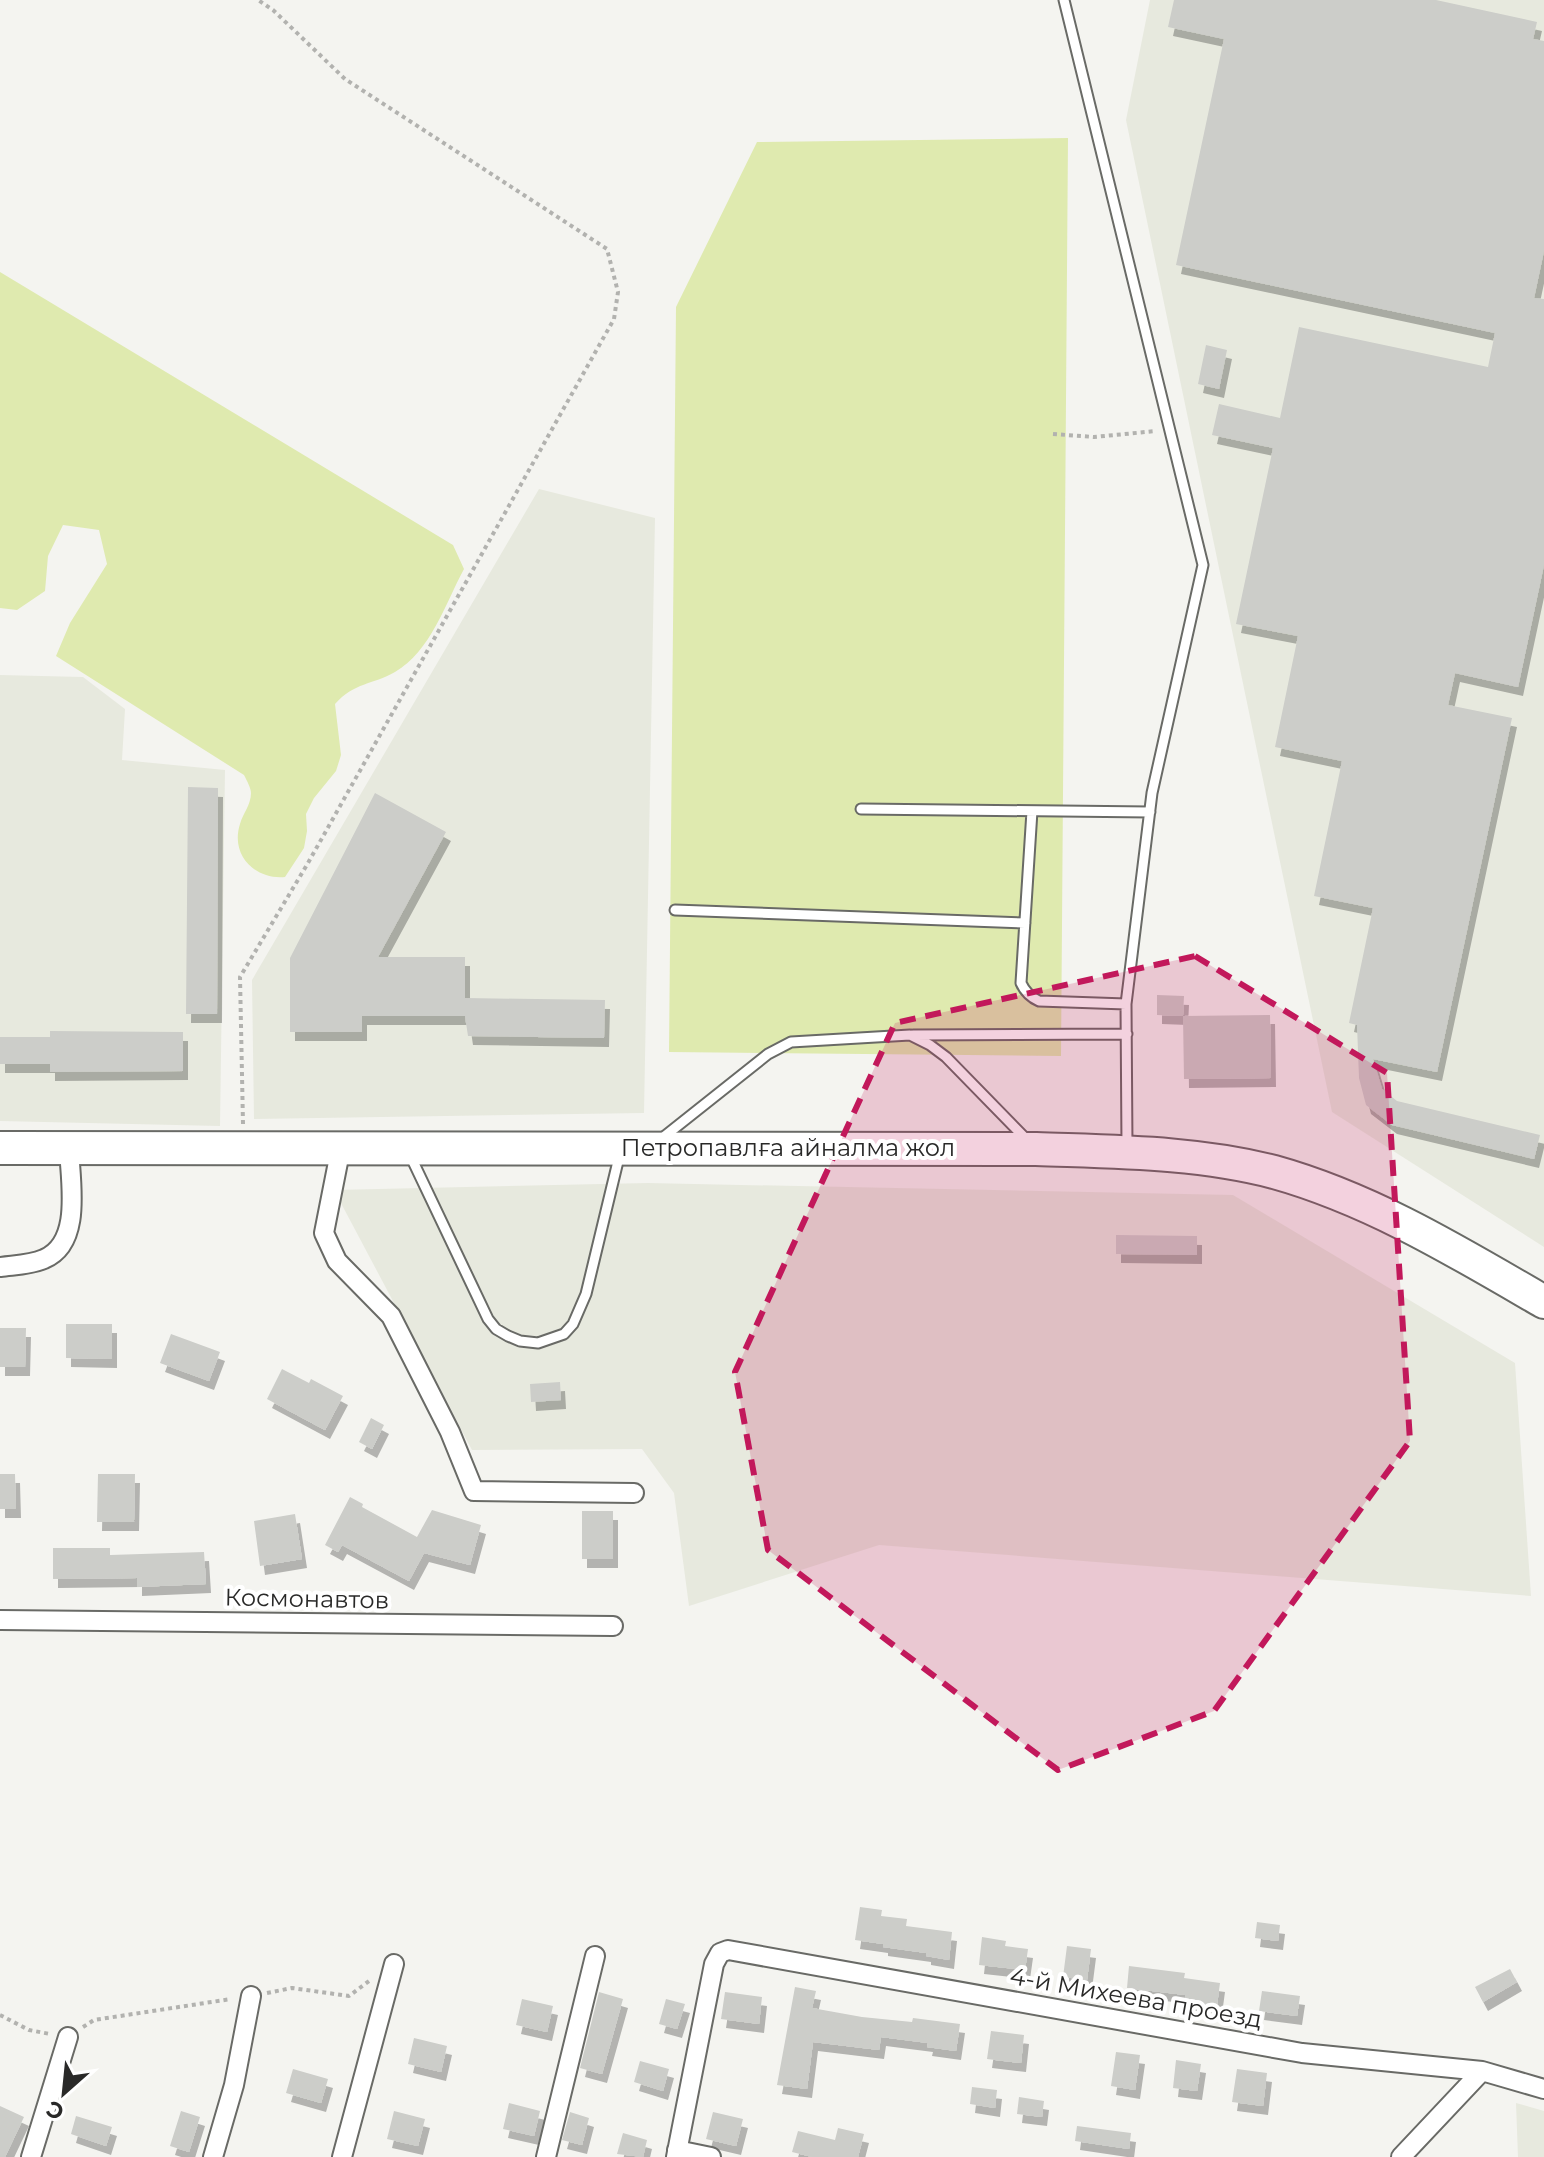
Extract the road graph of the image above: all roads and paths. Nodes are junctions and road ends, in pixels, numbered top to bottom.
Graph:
1 (258, 0) edge
2 (1064, 0) edge
3 (1170, 430) junction
4 (1053, 434) dead end
5 (861, 809) dead end
6 (1032, 811) junction
7 (1150, 812) junction
8 (675, 910) dead end
9 (1025, 923) junction
10 (1126, 1004) junction
11 (1127, 1034) junction
12 (910, 1035) junction
13 (406, 1146) junction
14 (244, 1147) junction
15 (341, 1147) junction
16 (636, 1147) junction
17 (0, 1148) edge
18 (69, 1148) junction
19 (1036, 1149) junction
20 (1127, 1153) junction
21 (0, 1267) edge
22 (1542, 1295) edge
23 (634, 1493) dead end
24 (0, 1620) edge
25 (613, 1626) dead end
26 (595, 1956) dead end
27 (394, 1964) joint
28 (251, 1996) junction
29 (0, 2015) edge
30 (68, 2037) junction
31 (1482, 2071) junction
32 (1544, 2089) edge
33 (676, 2154) edge
34 (31, 2157) edge
35 (213, 2157) edge
36 (342, 2157) edge
37 (546, 2157) edge
38 (711, 2157) edge
39 (1401, 2157) edge

1 - 14 path
2 - 3 lane
3 - 4 path
3 - 7 lane
5 - 6 lane
6 - 7 lane
6 - 9 lane
7 - 10 lane
8 - 9 lane
9 - 10 lane
10 - 11 lane
11 - 12 lane
11 - 20 lane
12 - 16 lane
12 - 19 lane
13 - 15 highway, Петропавлға айналма жол
13 - 16 highway, Петропавлға айналма жол
13 - 16 lane
14 - 15 highway, Петропавлға айналма жол
14 - 18 highway, Петропавлға айналма жол
15 - 23 street
16 - 19 highway, Петропавлға айналма жол
17 - 18 highway, Петропавлға айналма жол
18 - 21 street
19 - 20 highway, Петропавлға айналма жол
20 - 22 highway, Петропавлға айналма жол
24 - 25 street, Космонавтов
26 - 37 street
27 - 28 path
27 - 36 street
28 - 30 path
28 - 35 street
29 - 30 path
30 - 34 street
31 - 32 street, 4-й Михеева проезд
31 - 33 street, 4-й Михеева проезд
31 - 39 street
33 - 38 street

